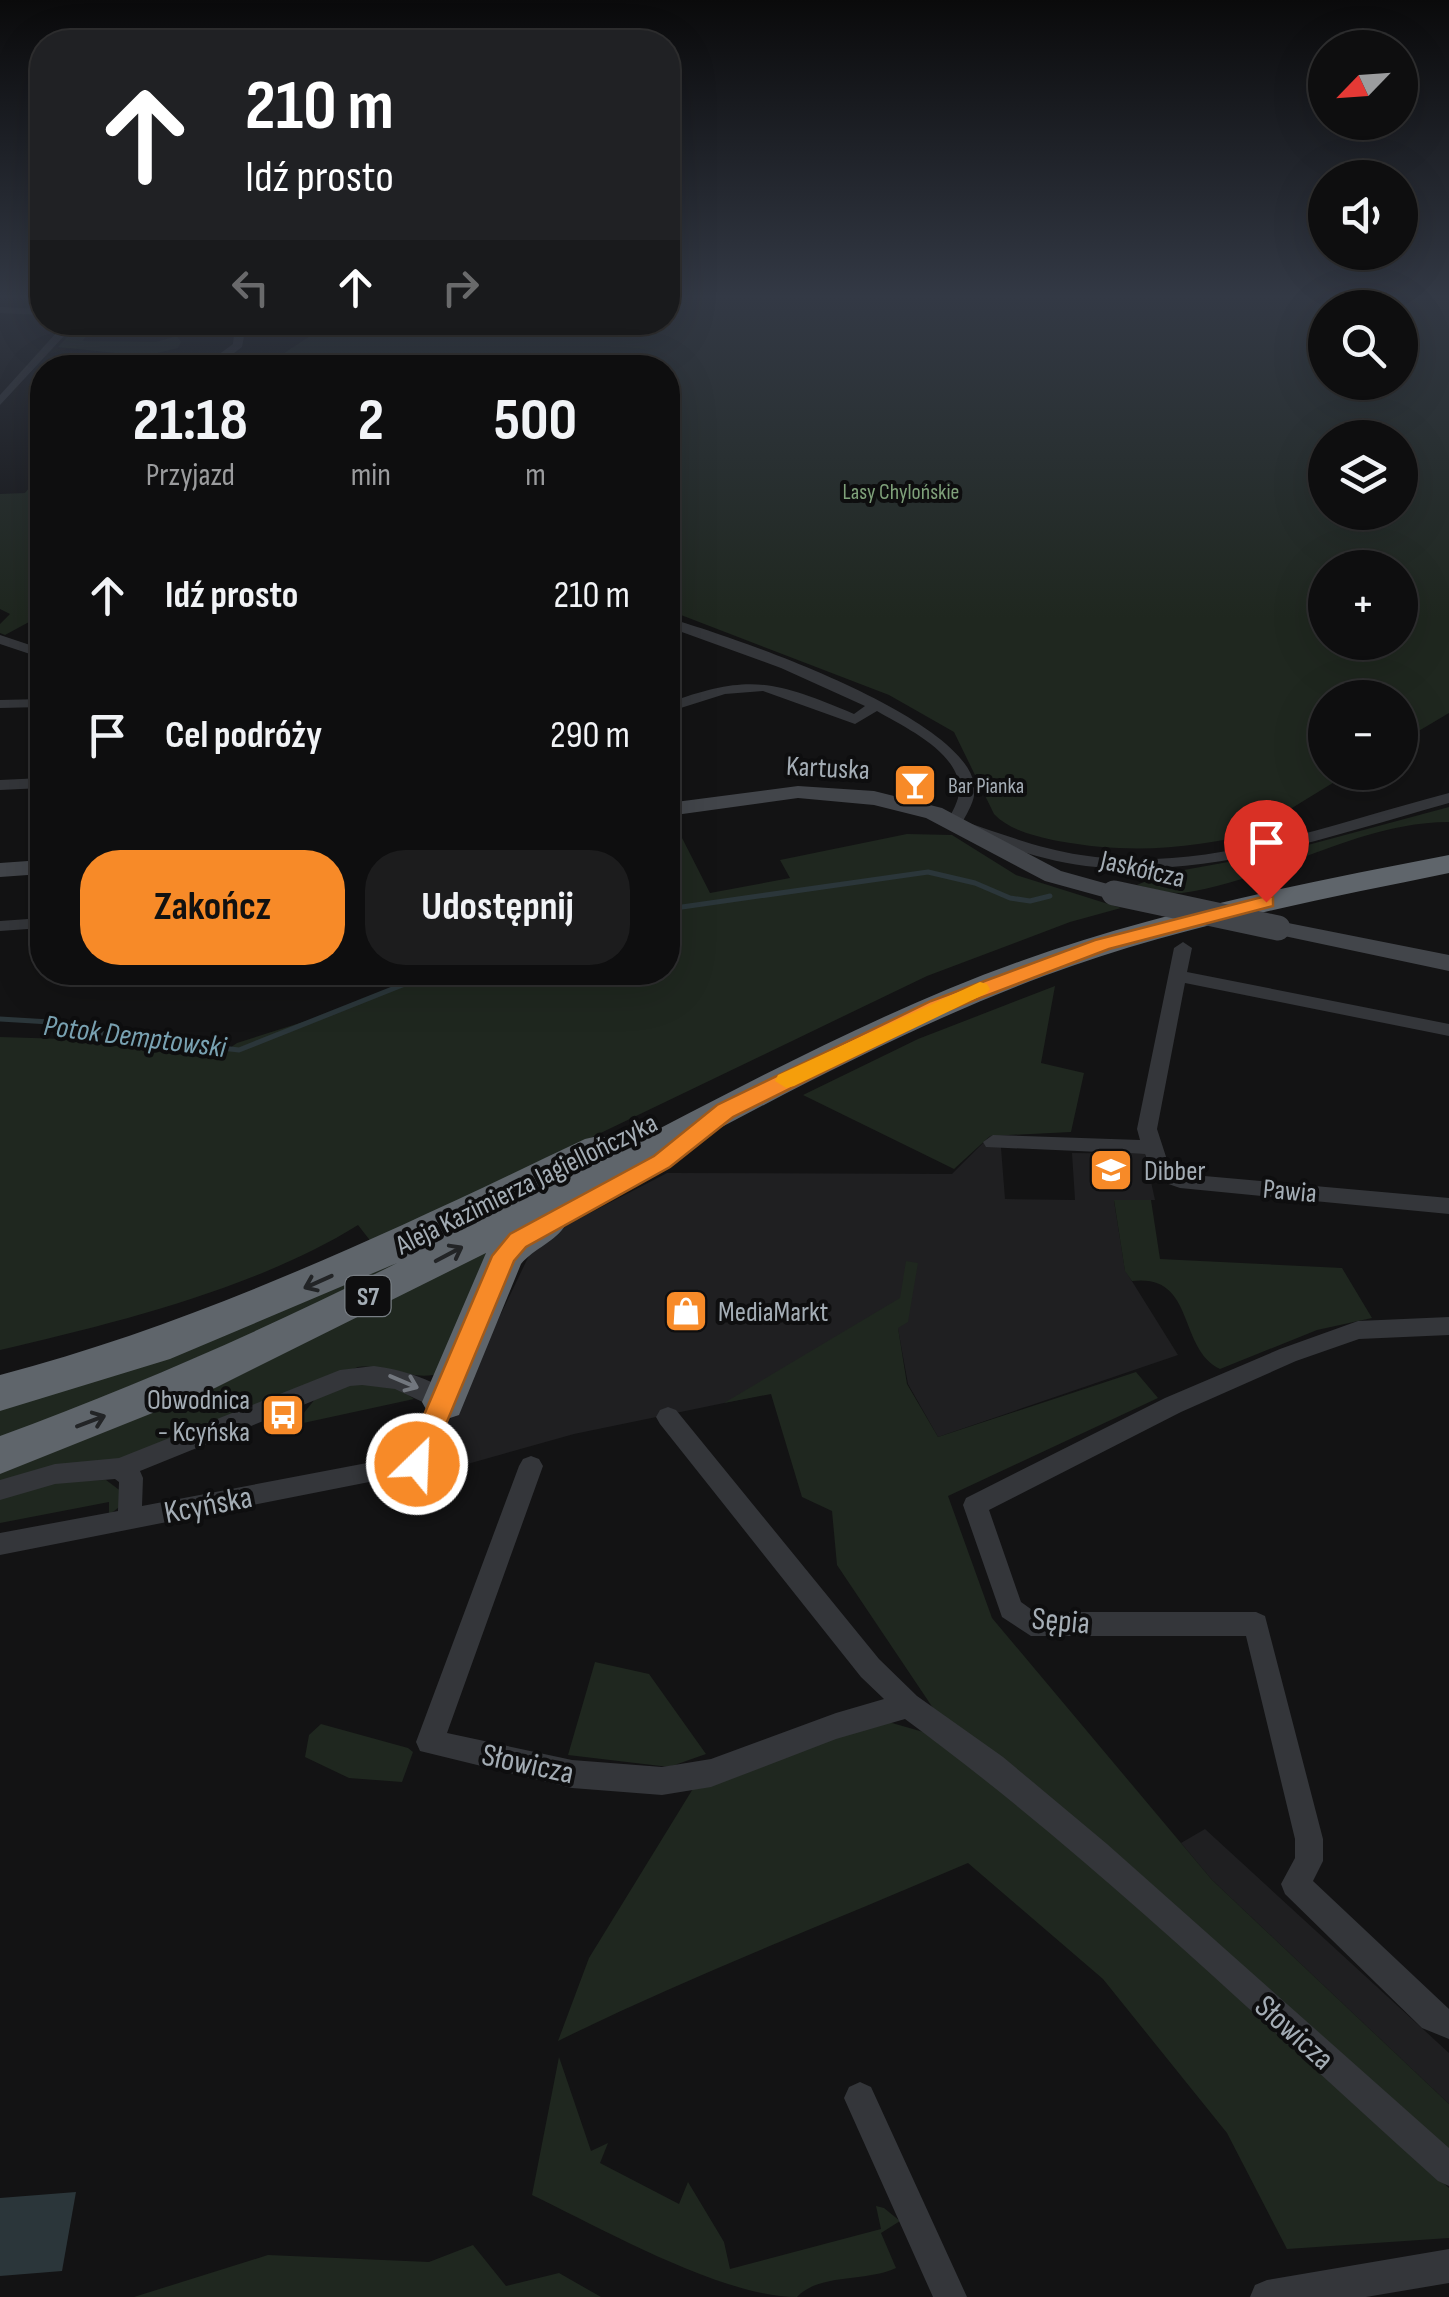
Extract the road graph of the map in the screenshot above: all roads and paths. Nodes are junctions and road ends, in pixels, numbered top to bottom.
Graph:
1 (680, 628) edge
2 (0, 639) edge
3 (30, 650) edge
4 (30, 703) edge
5 (680, 703) edge
6 (0, 704) edge
7 (877, 704) junction
8 (30, 784) edge
9 (0, 785) edge
10 (1449, 798) edge
11 (680, 809) edge
12 (954, 822) junction
13 (1449, 848) edge
14 (1098, 862) junction
15 (1449, 864) edge
16 (30, 868) edge
17 (0, 870) edge
18 (1102, 890) junction
19 (30, 924) edge
20 (0, 926) edge
21 (1184, 948) dead end
22 (1449, 963) edge
23 (1178, 976) junction
24 (1449, 1030) edge
25 (725, 1111) junction
26 (993, 1142) dead end
27 (1150, 1147) junction
28 (1449, 1206) edge
29 (1449, 1326) edge
30 (0, 1392) edge
31 (444, 1402) junction
32 (668, 1417) dead end
33 (0, 1455) edge
34 (531, 1466) dead end
35 (120, 1468) junction
36 (0, 1490) edge
37 (130, 1519) junction
38 (0, 1544) edge
39 (908, 1706) junction
40 (1449, 2024) edge
41 (860, 2098) dead end
42 (1449, 2170) edge
43 (1449, 2266) edge
44 (950, 2297) edge
45 (1267, 2297) edge

1 - 7 street
2 - 3 street
4 - 6 street
5 - 7 street
7 - 12 street
8 - 9 street
10 - 14 street, Kartuska
11 - 12 street, Kartuska
12 - 14 street, Kartuska
12 - 18 street, Jaskółcza
13 -> 30 highway, Aleja Kazimierza Jagiellończyka / S7
14 - 18 street
15 - 25 highway, Aleja Kazimierza Jagiellończyka / S7
16 - 17 street
18 - 22 street, Jaskółcza, bridge
19 - 20 street
21 - 23 street
23 - 24 street
23 - 27 street
25 - 31 highway
33 -> 25 highway, Aleja Kazimierza Jagiellończyka / S7
26 - 27 street
27 - 28 street, Pawia
29 - 40 street, Sępia
35 -> 31 street
31 - 37 street, Kcyńska
32 - 39 street, Słowicza
34 - 39 street, Słowicza
35 - 36 street
35 - 37 street
37 - 38 street, Kcyńska
39 - 42 street, Słowicza
41 - 44 street
43 - 45 street

